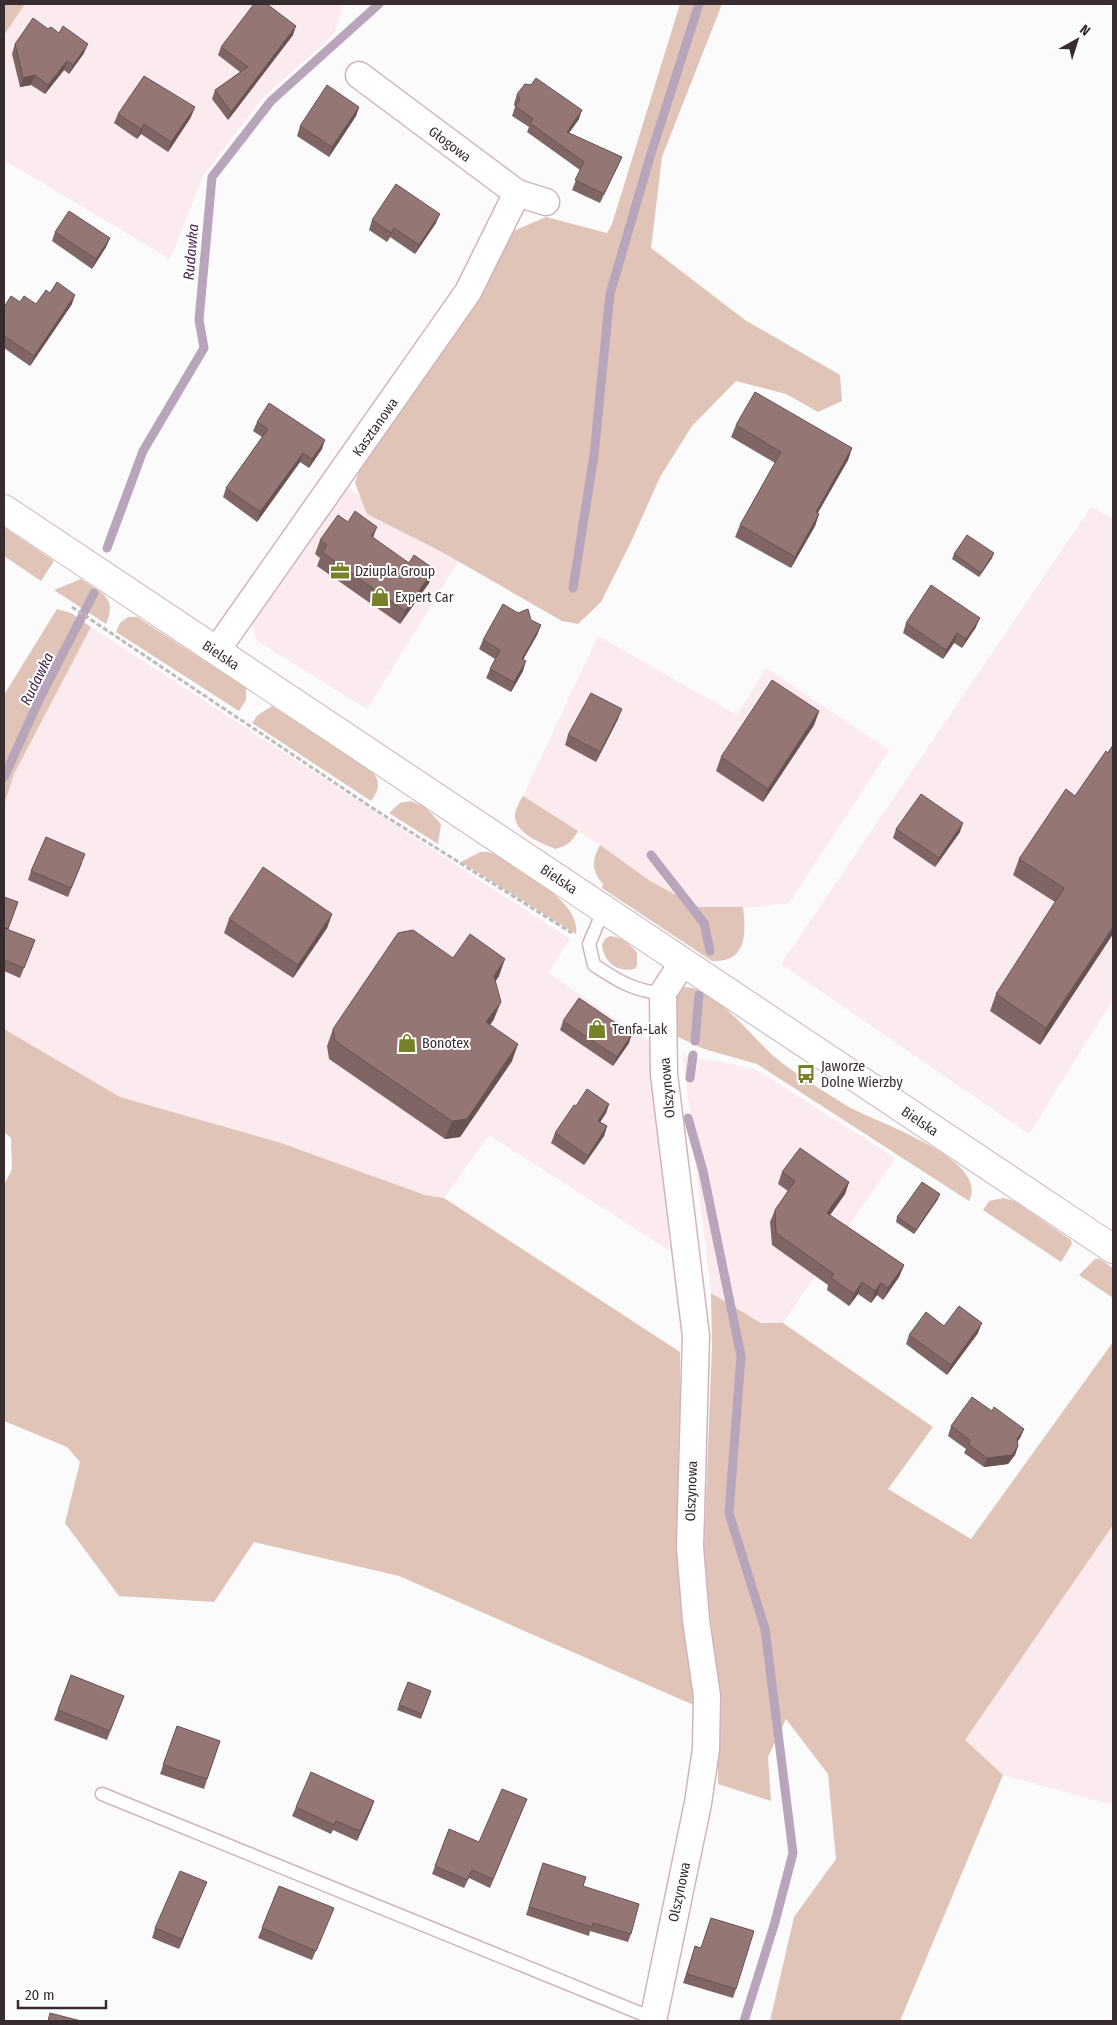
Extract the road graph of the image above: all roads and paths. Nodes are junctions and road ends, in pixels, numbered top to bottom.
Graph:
1 (359, 75) dead end
2 (517, 192) junction
3 (546, 202) dead end
4 (4, 509) edge
5 (72, 607) dead end
6 (216, 651) junction
7 (604, 909) junction
8 (589, 944) junction
9 (683, 962) junction
10 (663, 993) junction
11 (1113, 1249) edge
12 (102, 1794) dead end
13 (653, 2020) edge

1 - 2 street, Głogowa
2 - 3 street, Głogowa
2 - 6 street, Kasztanowa
4 - 6 main road, Bielska
5 - 8 path
6 - 7 main road, Bielska
7 - 8 lane
7 - 9 main road, Bielska
8 - 10 lane
9 - 10 street
9 - 11 main road, Bielska
10 - 13 street, Olszynowa
12 - 13 lane

